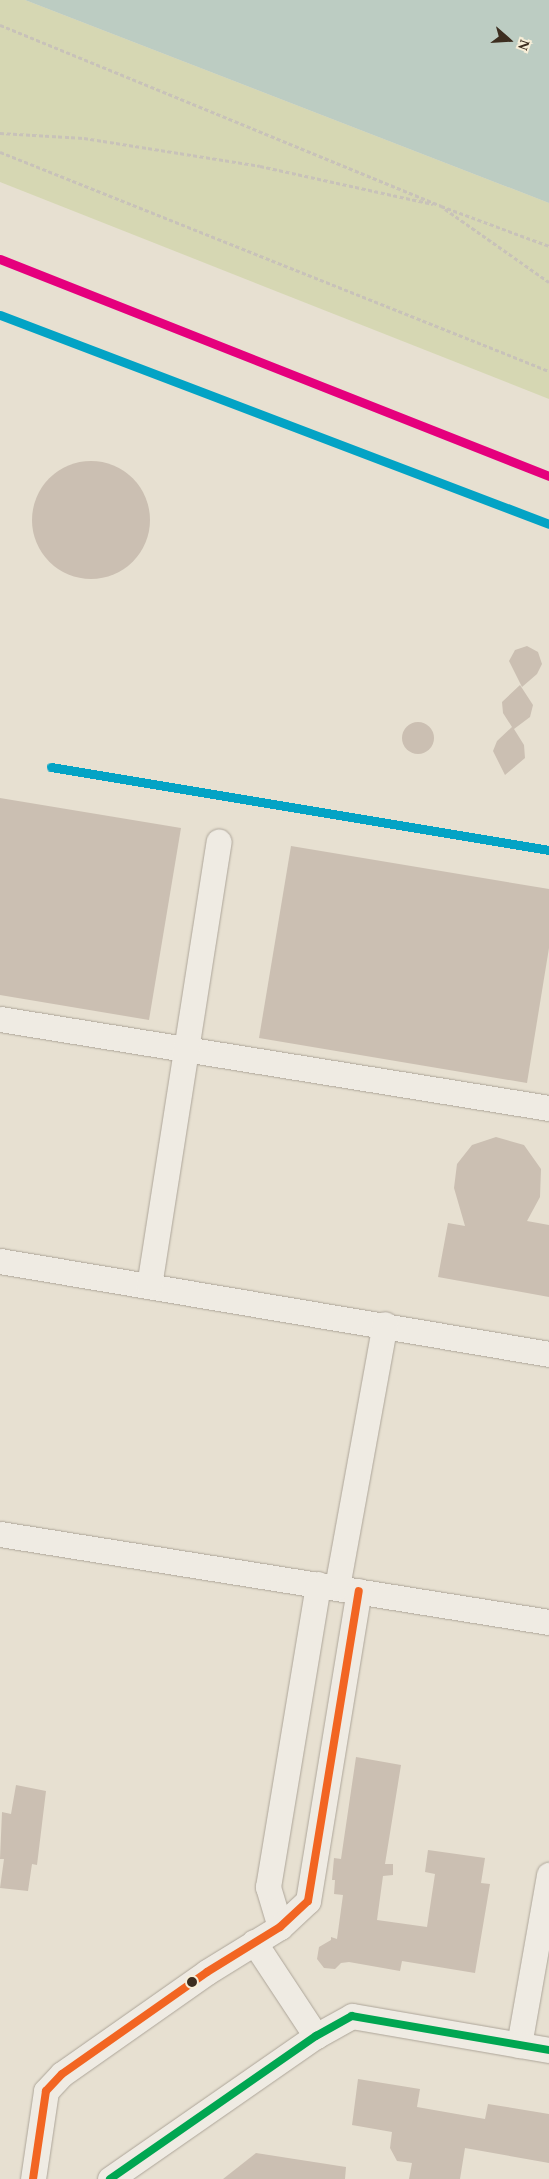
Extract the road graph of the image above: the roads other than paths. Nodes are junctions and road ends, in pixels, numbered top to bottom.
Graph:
1 (219, 841) dead end
2 (0, 1019) edge
3 (186, 1049) junction
4 (549, 1108) edge
5 (0, 1261) edge
6 (149, 1286) junction
7 (384, 1324) junction
8 (549, 1354) edge
9 (0, 1534) edge
10 (338, 1587) junction
11 (549, 1622) edge
12 (549, 1875) edge
13 (280, 1927) junction
14 (254, 1942) junction
15 (316, 2036) junction
16 (519, 2045) junction
17 (549, 2050) edge
18 (33, 2179) edge
19 (110, 2179) edge

1 - 3 street
2 - 3 street
3 - 4 street
3 - 6 street
5 - 6 street
6 - 7 street
7 - 8 street
7 - 10 street
9 - 10 street
10 - 11 street
10 - 13 street
10 - 13 street
12 - 16 street
13 - 14 street
14 - 15 street
14 - 18 street
15 - 16 street
15 - 19 street
16 - 17 street

